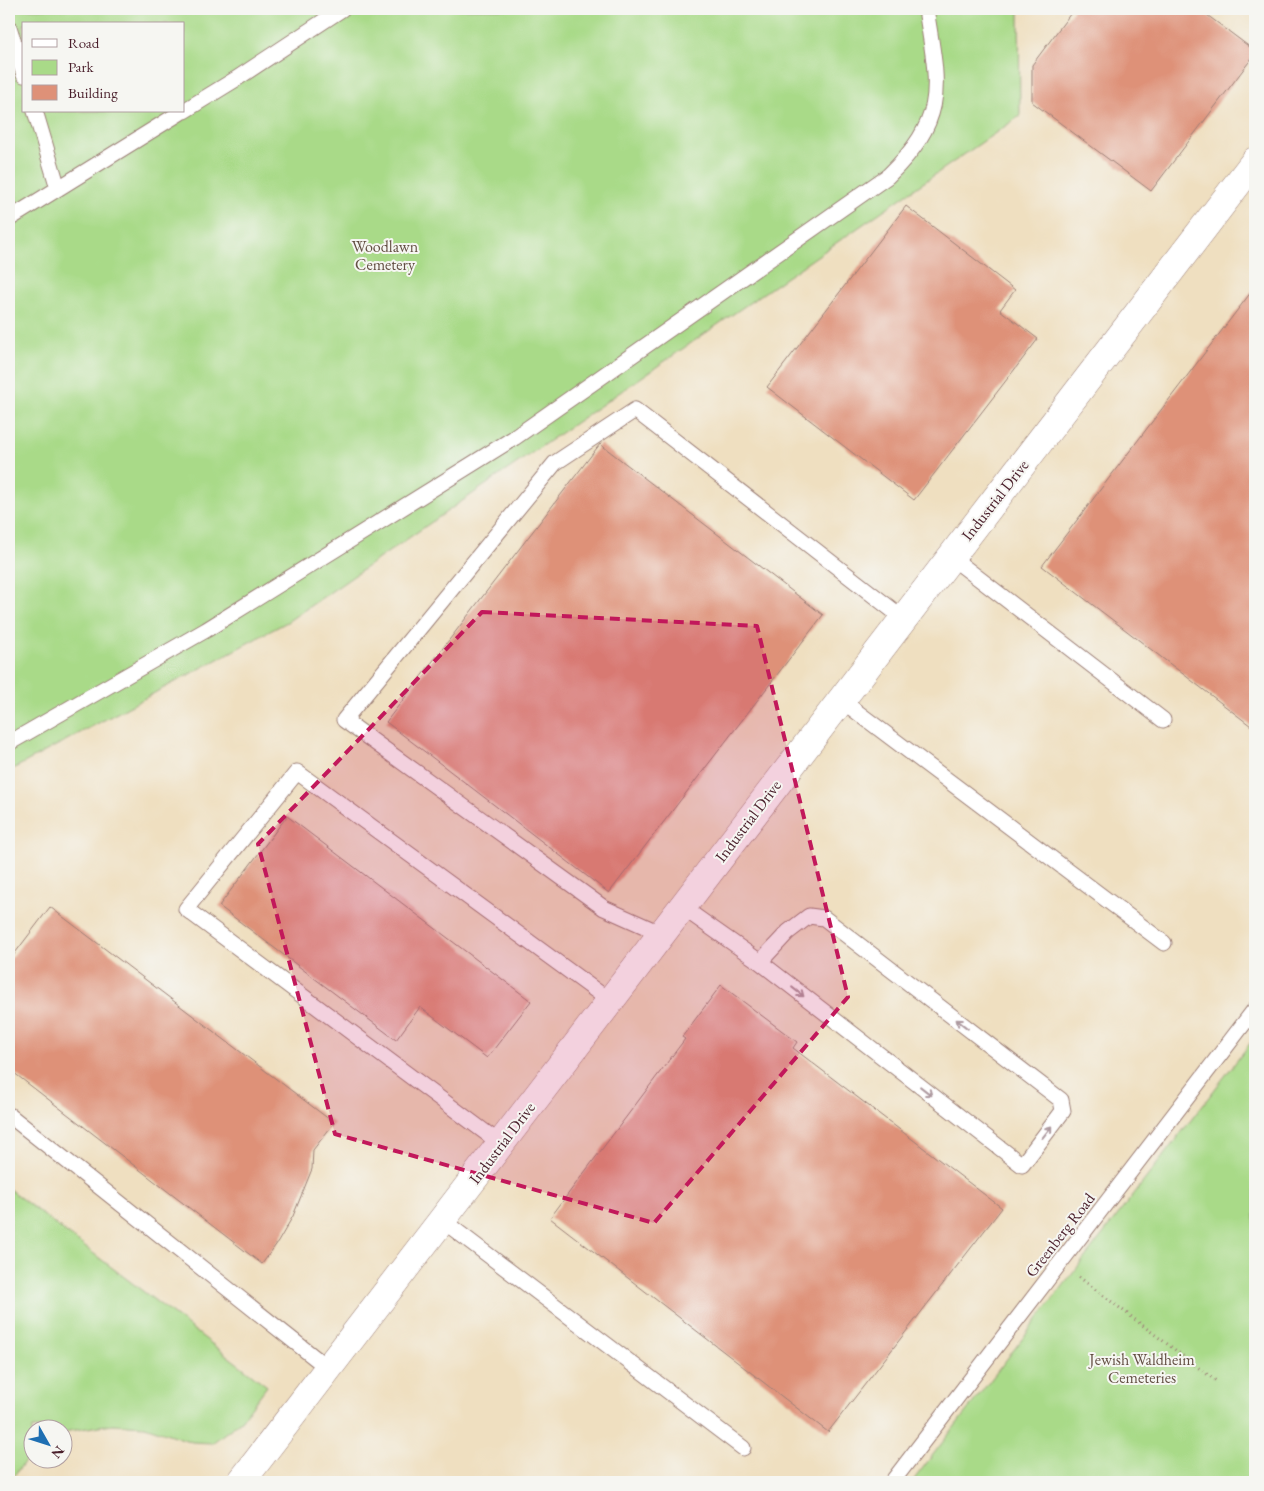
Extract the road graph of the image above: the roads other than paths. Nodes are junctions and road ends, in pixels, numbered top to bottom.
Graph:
1 (342, 9) edge
2 (926, 9) edge
3 (9, 26) edge
4 (22, 69) edge
5 (185, 110) edge
6 (35, 112) edge
7 (182, 112) edge
8 (1255, 161) edge
9 (58, 188) junction
10 (9, 219) edge
11 (951, 557) junction
12 (904, 618) junction
13 (841, 700) junction
14 (1163, 720) dead end
15 (9, 743) edge
16 (682, 907) junction
17 (662, 934) junction
18 (1164, 943) dead end
19 (760, 962) junction
20 (610, 1001) junction
21 (1255, 1009) edge
22 (9, 1115) edge
23 (501, 1144) junction
24 (442, 1220) junction
25 (329, 1369) junction
26 (743, 1448) dead end
27 (241, 1482) edge
28 (892, 1482) edge

1 - 5 lane
2 - 15 lane
3 - 4 lane
6 - 9 lane
7 - 9 lane
8 - 11 street, Industrial Drive
9 - 10 lane
11 - 12 street, Industrial Drive
11 - 14 lane
12 - 13 street, Industrial Drive
12 - 17 lane
13 - 16 street, Industrial Drive
13 - 18 lane
16 - 17 street, Industrial Drive
16 - 19 lane
17 - 20 street, Industrial Drive
19 -> 19 lane
20 - 23 street, Industrial Drive
20 - 23 lane
21 - 28 lane, Greenberg Road
22 - 25 lane
23 - 24 street, Industrial Drive
24 - 25 street, Industrial Drive
24 - 26 lane
25 - 27 street, Industrial Drive

